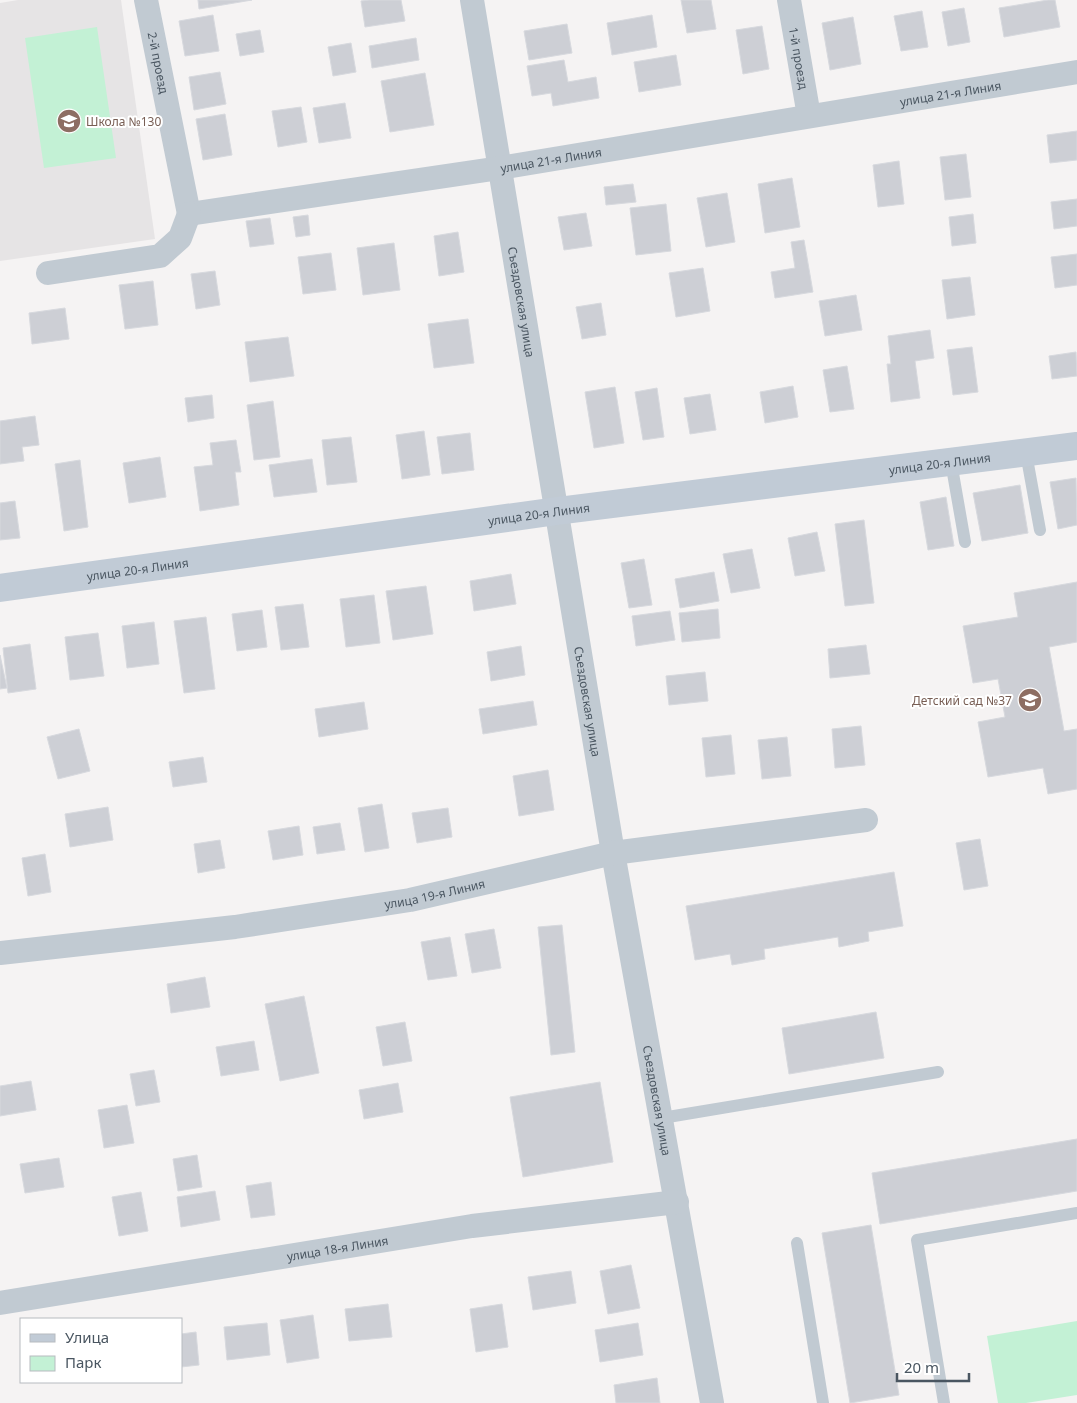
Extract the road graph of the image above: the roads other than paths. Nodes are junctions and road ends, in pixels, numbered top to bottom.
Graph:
1 (146, 0) edge
2 (472, 0) edge
3 (789, 0) edge
4 (1077, 72) edge
5 (809, 116) junction
6 (500, 168) junction
7 (189, 214) junction
8 (48, 273) dead end
9 (1077, 446) edge
10 (1026, 452) junction
11 (951, 462) junction
12 (557, 511) junction
13 (1040, 530) dead end
14 (965, 542) dead end
15 (0, 588) edge
16 (866, 820) dead end
17 (613, 853) junction
18 (0, 953) edge
19 (938, 1072) dead end
20 (662, 1118) junction
21 (677, 1202) junction
22 (1077, 1213) edge
23 (797, 1243) dead end
24 (0, 1303) edge
25 (712, 1403) edge
26 (823, 1403) edge
27 (944, 1403) edge

1 - 7 street, 2-й проезд
2 - 6 street, Съездовская улица
3 - 5 street, 1-й проезд
4 - 5 street, улица 21-я Линия
5 - 6 street, улица 21-я Линия
6 - 7 street, улица 21-я Линия
6 - 12 street, Съездовская улица
7 - 8 street
9 - 10 main road, улица 20-я Линия
10 - 11 main road, улица 20-я Линия
10 - 13 lane
11 - 12 main road, улица 20-я Линия
11 - 14 lane
12 - 15 main road, улица 20-я Линия
12 - 17 street, Съездовская улица
16 - 17 street, улица 19-я Линия
17 - 18 street, улица 19-я Линия
17 - 20 street, Съездовская улица
19 - 20 lane
20 - 21 street, Съездовская улица
21 - 24 street, улица 18-я Линия
21 - 25 street, Съездовская улица
22 - 27 lane
23 - 26 lane

